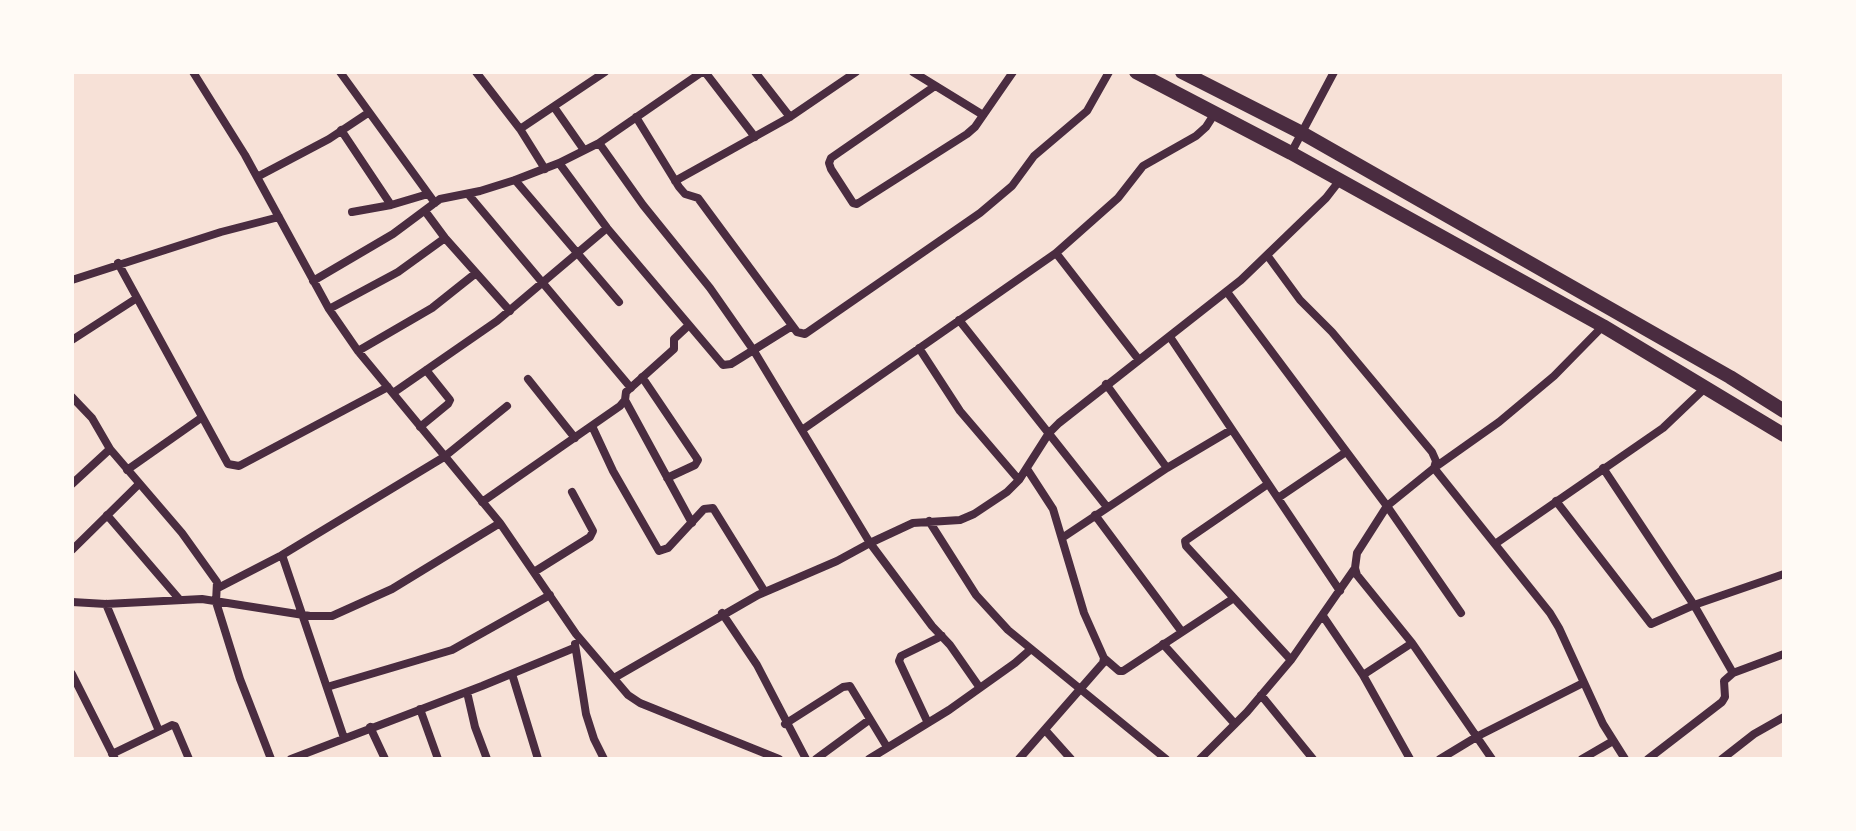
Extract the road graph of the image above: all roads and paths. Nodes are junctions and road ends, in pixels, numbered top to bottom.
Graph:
1 (476, 72) edge
2 (586, 72) edge
3 (605, 72) edge
4 (703, 72) edge
5 (755, 72) edge
6 (856, 72) edge
7 (913, 72) edge
8 (1013, 72) edge
9 (1109, 72) edge
10 (1136, 72) edge
11 (1182, 72) edge
12 (1334, 72) edge
13 (195, 73) edge
14 (345, 74) edge
15 (592, 81) junction
16 (935, 86) junction
17 (554, 107) junction
18 (368, 113) junction
19 (1215, 113) junction
20 (983, 115) junction
21 (636, 117) junction
22 (790, 117) junction
23 (520, 129) junction
24 (341, 130) junction
25 (1302, 133) junction
26 (755, 137) junction
27 (599, 143) junction
28 (584, 150) junction
29 (1291, 153) junction
30 (559, 163) junction
31 (545, 169) junction
32 (257, 177) junction
33 (515, 180) junction
34 (1340, 180) junction
35 (675, 181) junction
36 (428, 194) junction
37 (468, 194) junction
38 (435, 203) junction
39 (391, 205) junction
40 (425, 211) junction
41 (352, 212) dead end
42 (279, 217) junction
43 (607, 228) junction
44 (445, 238) junction
45 (1056, 253) junction
46 (576, 255) junction
47 (1267, 255) junction
48 (118, 263) junction
49 (476, 273) junction
50 (72, 280) edge
51 (313, 281) junction
52 (544, 283) junction
53 (1227, 292) junction
54 (137, 298) junction
55 (619, 302) dead end
56 (329, 309) junction
57 (510, 311) junction
58 (959, 320) junction
59 (689, 325) junction
60 (792, 326) junction
61 (1603, 326) junction
62 (1170, 337) junction
63 (72, 340) edge
64 (919, 348) junction
65 (358, 351) junction
66 (754, 351) junction
67 (1139, 360) junction
68 (426, 370) junction
69 (642, 377) junction
70 (528, 379) dead end
71 (1106, 384) junction
72 (1706, 387) junction
73 (631, 388) junction
74 (391, 390) junction
75 (72, 397) edge
76 (625, 400) junction
77 (507, 406) dead end
78 (1784, 411) edge
79 (201, 418) junction
80 (592, 426) junction
81 (420, 427) junction
82 (802, 430) junction
83 (1231, 430) junction
84 (1049, 433) junction
85 (1784, 435) edge
86 (575, 438) junction
87 (110, 449) junction
88 (1346, 452) junction
89 (444, 457) junction
90 (1167, 468) junction
91 (1434, 468) junction
92 (1603, 468) junction
93 (1027, 469) junction
94 (127, 470) junction
95 (667, 478) junction
96 (1019, 480) junction
97 (72, 484) edge
98 (139, 484) junction
99 (1268, 484) junction
100 (572, 492) dead end
101 (1278, 498) junction
102 (1556, 501) junction
103 (482, 502) junction
104 (1387, 506) junction
105 (1107, 507) junction
106 (107, 515) junction
107 (1095, 515) junction
108 (929, 521) junction
109 (500, 523) junction
110 (692, 523) junction
111 (1062, 538) junction
112 (870, 543) junction
113 (1495, 544) junction
114 (72, 550) edge
115 (282, 555) junction
116 (1355, 568) junction
117 (534, 572) junction
118 (1784, 574) edge
119 (218, 588) junction
120 (1340, 591) junction
121 (765, 592) junction
122 (550, 595) junction
123 (1234, 598) junction
124 (180, 600) junction
125 (72, 602) edge
126 (216, 602) junction
127 (106, 604) junction
128 (1694, 605) junction
129 (722, 613) junction
130 (1461, 613) dead end
131 (303, 615) junction
132 (1323, 616) junction
133 (1182, 632) junction
134 (576, 634) junction
135 (942, 636) junction
136 (1412, 643) junction
137 (1163, 644) junction
138 (574, 648) junction
139 (1031, 649) junction
140 (1784, 654) edge
141 (1104, 658) junction
142 (1291, 660) junction
143 (1733, 673) junction
144 (72, 674) edge
145 (512, 674) junction
146 (1363, 675) junction
147 (614, 678) junction
148 (1583, 683) junction
149 (327, 687) junction
150 (980, 688) junction
151 (1080, 690) junction
152 (467, 692) junction
153 (1261, 695) junction
154 (420, 709) junction
155 (1784, 717) edge
156 (869, 720) junction
157 (928, 723) junction
158 (785, 724) junction
159 (1235, 724) junction
160 (370, 727) junction
161 (159, 731) junction
162 (1046, 731) junction
163 (1478, 736) junction
164 (344, 738) junction
165 (1613, 741) junction
166 (887, 747) junction
167 (114, 756) edge
168 (1206, 757) edge
169 (189, 759) edge
170 (271, 759) edge
171 (291, 759) edge
172 (385, 759) edge
173 (438, 759) edge
174 (487, 759) edge
175 (538, 759) edge
176 (604, 759) edge
177 (779, 759) edge
178 (806, 759) edge
179 (816, 759) edge
180 (869, 759) edge
181 (1019, 759) edge
182 (1071, 759) edge
183 (1166, 759) edge
184 (1313, 759) edge
185 (1410, 759) edge
186 (1440, 759) edge
187 (1492, 759) edge
188 (1582, 759) edge
189 (1625, 759) edge
190 (1648, 759) edge
191 (1722, 759) edge

1 - 23 street
2 - 15 street
3 - 15 street
4 - 21 street
4 - 26 street
5 - 22 street
6 - 22 street
7 - 16 street
8 - 20 street
9 - 60 street
10 - 19 main road
11 - 25 main road
12 - 25 street
13 - 32 street
14 - 18 street
15 - 17 street
16 - 20 street
16 - 20 street
17 - 23 street
17 - 28 street
18 - 24 street
18 - 36 street
19 - 29 main road
19 - 45 street
21 - 27 street
21 - 35 street
22 - 26 street
23 - 31 street
24 - 32 street
24 - 39 street
25 - 29 street
25 - 78 main road
26 - 35 street
27 - 28 street
27 - 66 street
28 - 30 street
29 - 34 main road
30 - 31 street
30 - 43 street
31 - 33 street
32 - 42 street
33 - 37 street
33 - 46 street
34 - 47 street
34 - 61 main road
35 - 60 street
36 - 38 street
36 - 39 street
37 - 38 street
37 - 52 street
38 - 40 street
39 - 41 street
40 - 44 street
40 - 51 street
42 - 48 street
42 - 51 street
43 - 46 street
43 - 59 street
44 - 49 street
44 - 56 street
45 - 58 street
45 - 67 street
46 - 52 street
46 - 55 street
47 - 53 street
47 - 91 street
48 - 50 street
48 - 54 street
49 - 57 street
49 - 65 street
51 - 56 street
52 - 57 street
52 - 73 street
53 - 62 street
53 - 88 street
54 - 63 street
54 - 79 street
56 - 65 street
57 - 68 street
58 - 64 street
58 - 84 street
59 - 66 street
59 - 69 street
60 - 66 street
61 - 72 main road
61 - 91 street
62 - 67 street
62 - 83 street
64 - 82 street
64 - 96 street
65 - 74 street
66 - 82 street
67 - 71 street
68 - 74 street
68 - 81 street
69 - 73 street
69 - 95 street
70 - 86 street
71 - 84 street
71 - 90 street
72 - 85 main road
72 - 92 street
73 - 76 street
74 - 79 street
74 - 81 street
75 - 87 street
76 - 80 street
76 - 95 street
77 - 89 street
79 - 94 street
80 - 86 street
80 - 110 street
81 - 89 street
82 - 112 street
83 - 90 street
83 - 99 street
84 - 93 street
84 - 105 street
86 - 103 street
87 - 94 street
87 - 97 street
88 - 101 street
88 - 104 street
89 - 103 street
89 - 115 street
90 - 105 street
91 - 104 street
91 - 113 street
92 - 102 street
92 - 128 street
93 - 96 street
93 - 111 street
94 - 98 street
95 - 110 street
96 - 108 street
98 - 106 street
98 - 119 street
99 - 101 street
99 - 123 street
100 - 117 street
101 - 120 street
102 - 113 street
102 - 128 street
103 - 109 street
104 - 116 street
104 - 130 street
105 - 107 street
106 - 114 street
106 - 124 street
107 - 111 street
107 - 133 street
108 - 112 street
108 - 139 street
109 - 117 street
109 - 131 street
110 - 121 street
111 - 141 street
112 - 121 street
112 - 135 street
113 - 148 street
115 - 119 street
115 - 131 street
116 - 120 street
116 - 136 street
117 - 122 street
118 - 128 street
119 - 126 street
120 - 132 street
121 - 129 street
122 - 134 street
122 - 149 street
123 - 133 street
123 - 142 street
124 - 126 street
124 - 127 street
125 - 127 street
126 - 131 street
126 - 170 street
127 - 161 street
128 - 143 street
129 - 147 street
129 - 158 street
131 - 149 street
132 - 142 street
132 - 146 street
133 - 137 street
134 - 138 street
134 - 147 street
135 - 150 street
135 - 157 street
136 - 146 street
136 - 163 street
137 - 141 street
137 - 159 street
138 - 145 street
138 - 176 street
139 - 150 street
139 - 151 street
140 - 143 street
141 - 151 street
142 - 153 street
143 - 190 street
144 - 167 street
145 - 152 street
145 - 175 street
146 - 185 street
147 - 177 street
148 - 163 street
148 - 165 street
149 - 164 street
150 - 157 street
151 - 162 street
151 - 183 street
152 - 154 street
152 - 174 street
153 - 159 street
153 - 184 street
154 - 160 street
154 - 173 street
155 - 191 street
156 - 158 street
156 - 166 street
156 - 179 street
157 - 166 street
158 - 178 street
159 - 168 street
160 - 164 street
160 - 172 street
161 - 167 street
161 - 169 street
162 - 181 street
162 - 182 street
163 - 186 street
163 - 187 street
164 - 171 street
165 - 188 street
165 - 189 street
166 - 180 street

